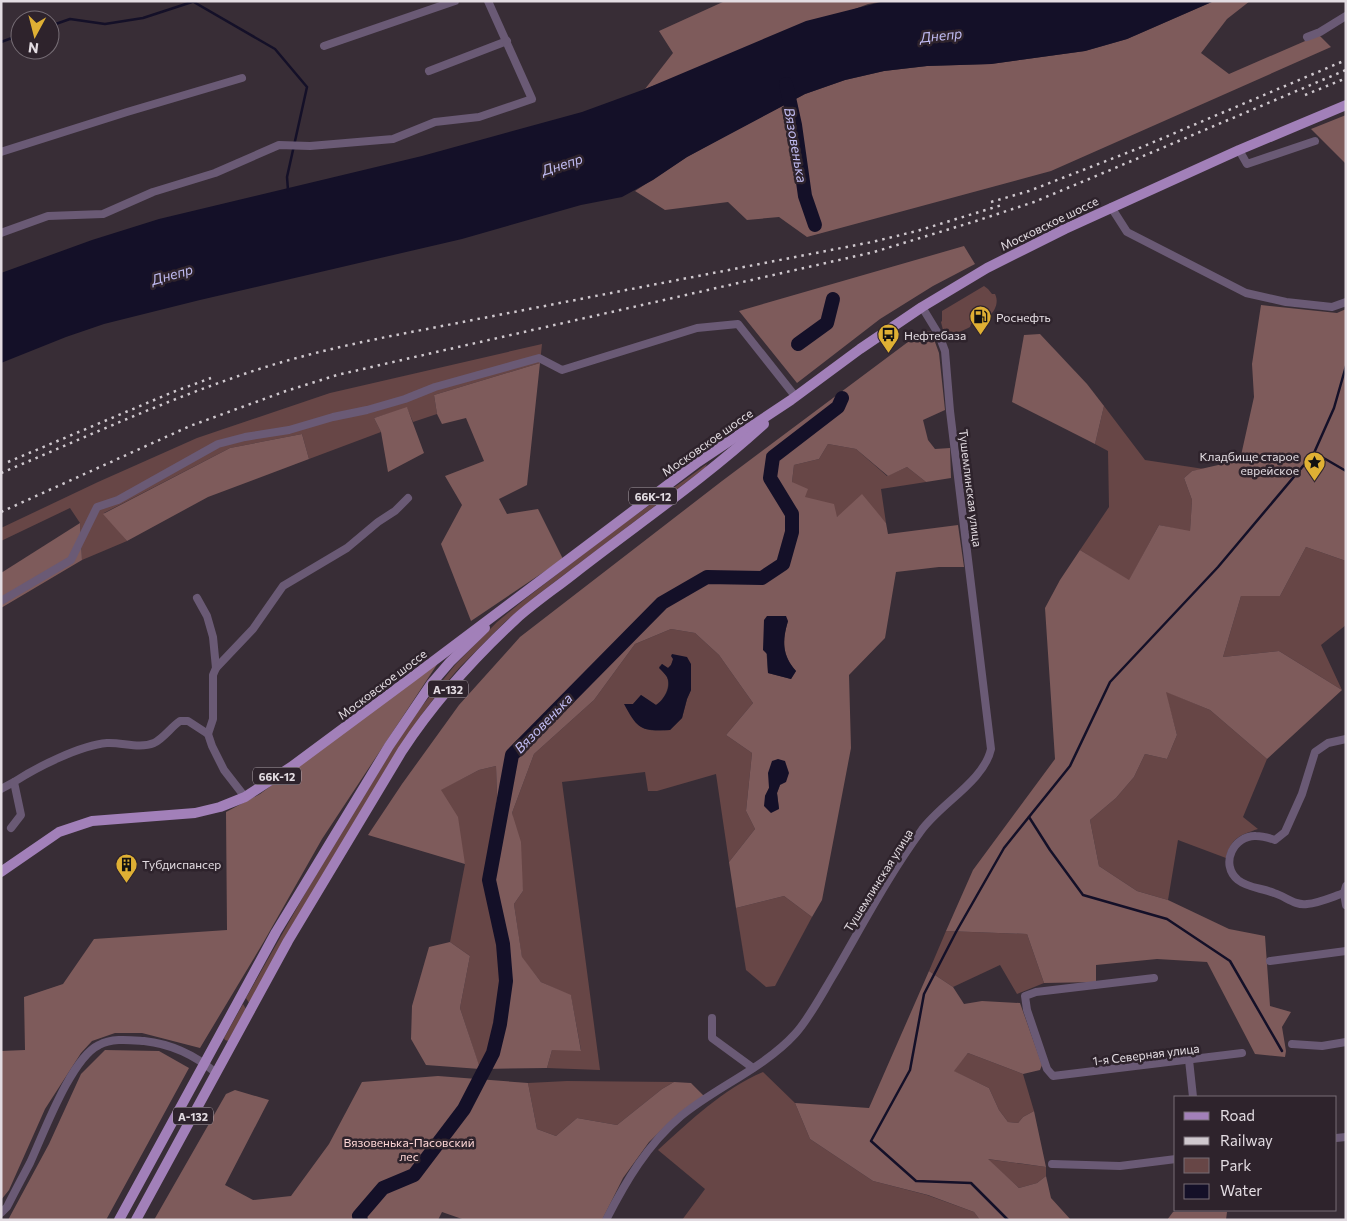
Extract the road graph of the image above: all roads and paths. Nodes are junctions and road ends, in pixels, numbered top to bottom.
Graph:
1 (455, 1) edge
2 (488, 1) edge
3 (1346, 16) edge
4 (1307, 37) dead end
5 (507, 41) junction
6 (324, 46) dead end
7 (429, 71) dead end
8 (242, 78) dead end
9 (1346, 105) edge
10 (1315, 142) dead end
11 (1239, 150) junction
12 (1, 152) edge
13 (1111, 208) junction
14 (1, 233) edge
15 (1346, 302) edge
16 (922, 306) junction
17 (793, 398) junction
18 (408, 498) dead end
19 (518, 596) junction
20 (197, 598) dead end
21 (1, 601) edge
22 (216, 668) junction
23 (208, 734) junction
24 (1346, 739) edge
25 (14, 782) junction
26 (1, 789) edge
27 (245, 797) junction
28 (11, 828) dead end
29 (1, 872) edge
30 (1345, 890) edge
31 (1346, 905) edge
32 (1346, 951) edge
33 (1270, 961) dead end
34 (1154, 978) dead end
35 (712, 1018) dead end
36 (1346, 1042) edge
37 (1292, 1044) dead end
38 (1242, 1053) dead end
39 (1189, 1060) junction
40 (204, 1063) junction
41 (753, 1068) junction
42 (216, 1073) junction
43 (1192, 1096) edge
44 (1174, 1159) edge
45 (1052, 1164) dead end
46 (1, 1213) edge
47 (119, 1220) edge
48 (136, 1220) edge
49 (606, 1220) edge

1 - 6 street
2 - 5 street
3 - 4 street
5 - 7 street
5 - 14 street
8 - 12 street
9 - 11 main road, Московское шоссе
10 - 11 street
11 - 13 main road, Московское шоссе
13 - 15 street
13 - 16 main road, Московское шоссе
16 - 17 main road, Московское шоссе
16 - 41 street, Тушемлинская улица
17 - 19 main road, Московское шоссе / 66К-12
17 - 21 street
17 - 42 main road, А-132
18 - 22 street
19 - 27 main road, Московское шоссе / 66К-12
19 - 40 main road, А-132
20 - 22 street
22 - 23 street
23 - 25 street
23 - 27 street
24 - 30 street
25 - 26 street
25 - 28 street
27 - 29 main road, Московское шоссе / 66К-12
30 - 31 street
32 - 33 street
34 - 39 street, 1-я Северная улица
35 - 41 street
36 - 37 street
38 - 39 street, 1-я Северная улица
39 - 43 street
40 - 42 street
40 - 46 street
40 - 47 main road, А-132
41 - 49 street, Тушемлинская улица
42 - 48 main road, А-132
44 - 45 street

